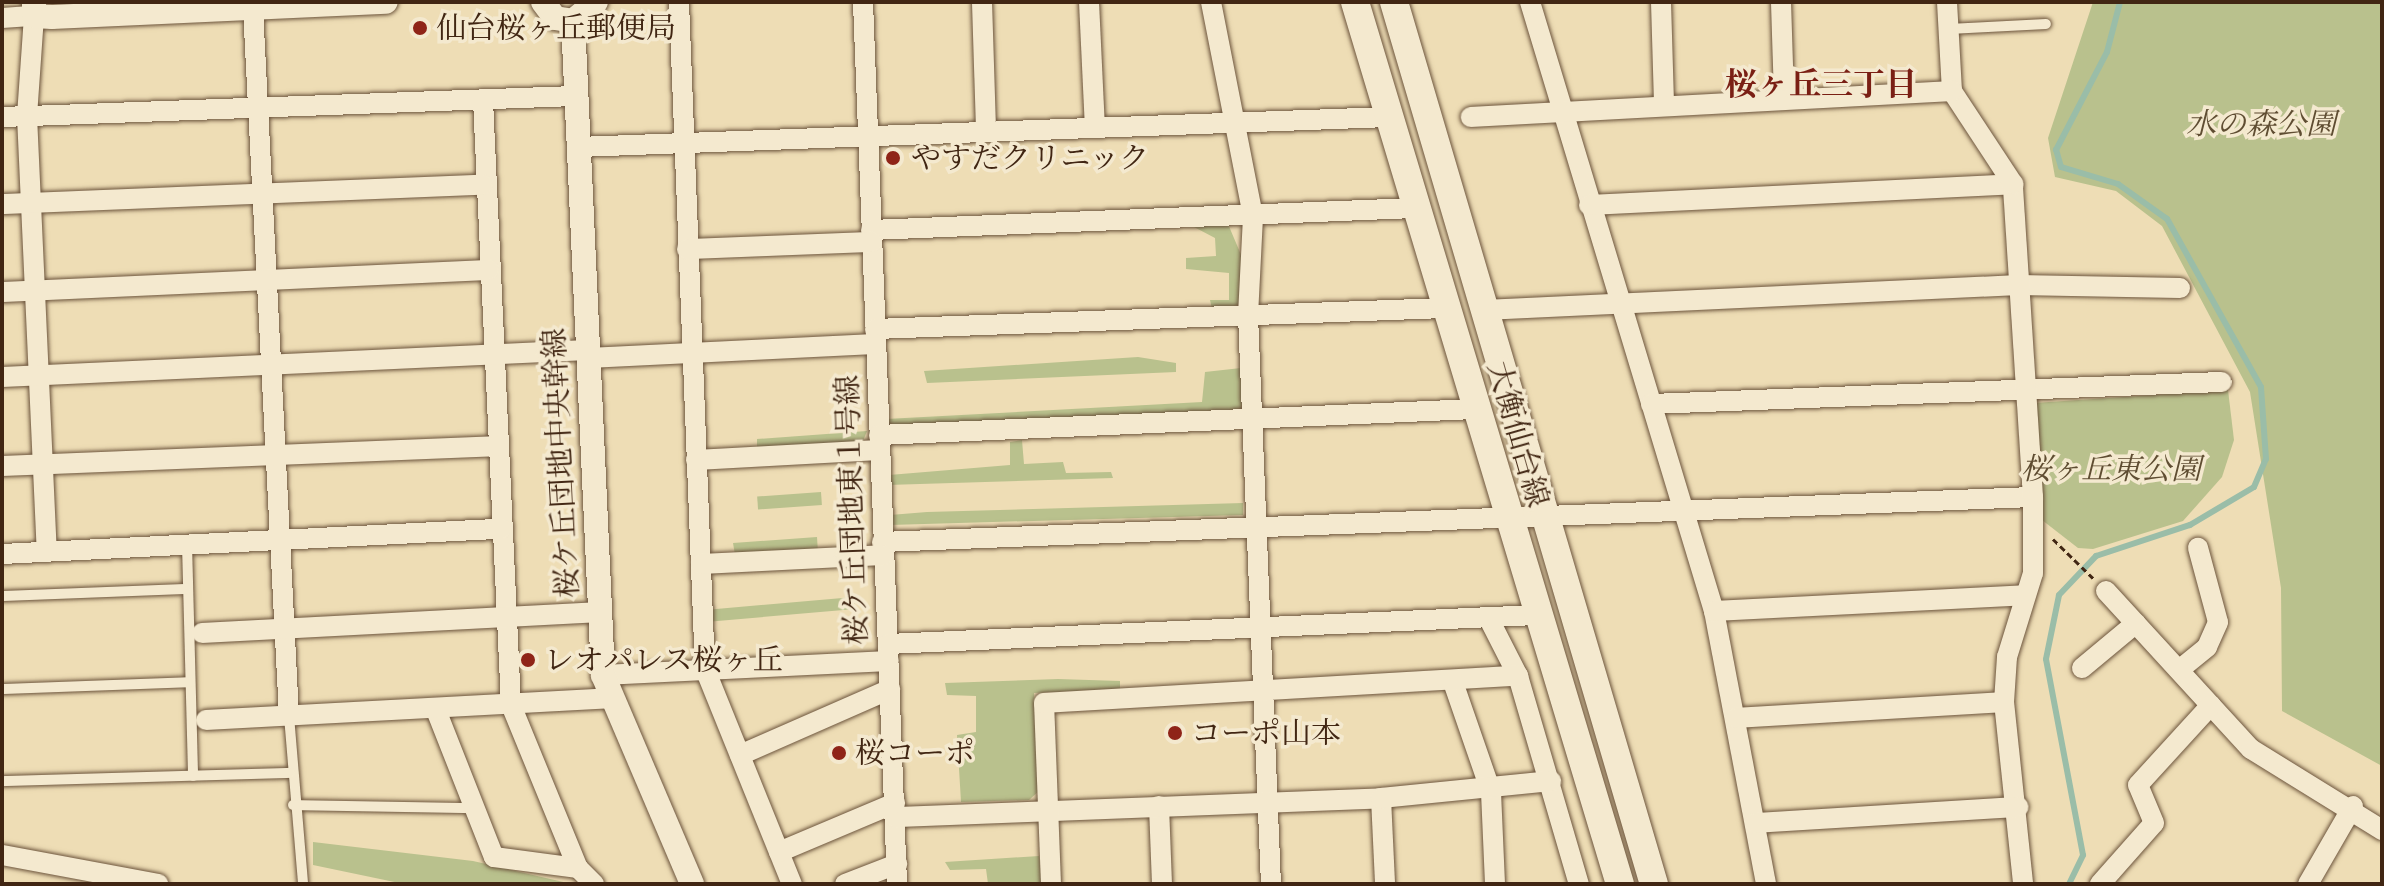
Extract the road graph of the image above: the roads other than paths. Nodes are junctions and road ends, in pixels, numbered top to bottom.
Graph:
1 (367, 2) edge
2 (386, 2) edge
3 (543, 2) edge
4 (596, 2) edge
5 (679, 2) edge
6 (863, 2) edge
7 (982, 2) edge
8 (1089, 2) edge
9 (1211, 2) edge
10 (1355, 2) edge
11 (1394, 2) edge
12 (1530, 2) edge
13 (1661, 2) edge
14 (1781, 2) edge
15 (1947, 2) edge
16 (257, 6) edge
17 (34, 9) edge
18 (2, 18) edge
19 (573, 21) junction
20 (2046, 24) dead end
21 (1949, 29) junction
22 (1952, 91) junction
23 (576, 96) junction
24 (1784, 99) junction
25 (483, 100) junction
26 (1664, 104) junction
27 (1564, 109) junction
28 (258, 110) junction
29 (27, 116) junction
30 (2, 117) edge
31 (1388, 117) junction
32 (1471, 117) dead end
33 (1241, 123) junction
34 (1095, 128) junction
35 (986, 131) junction
36 (868, 134) junction
37 (684, 144) junction
38 (578, 147) junction
39 (2013, 184) junction
40 (483, 185) junction
41 (262, 194) junction
42 (31, 203) junction
43 (2, 204) edge
44 (1589, 205) junction
45 (1415, 208) junction
46 (1253, 217) junction
47 (872, 236) junction
48 (687, 249) junction
49 (489, 270) junction
50 (267, 281) junction
51 (2018, 285) junction
52 (2180, 288) dead end
53 (35, 290) junction
54 (2, 292) edge
55 (1622, 302) junction
56 (1445, 308) junction
57 (1484, 310) junction
58 (1248, 315) junction
59 (875, 337) junction
60 (691, 353) junction
61 (588, 354) junction
62 (494, 357) junction
63 (270, 365) junction
64 (39, 375) junction
65 (2, 377) edge
66 (2222, 382) dead end
67 (2023, 393) junction
68 (1651, 404) junction
69 (1475, 409) junction
70 (1252, 419) junction
71 (879, 442) junction
72 (495, 446) junction
73 (274, 454) junction
74 (696, 460) junction
75 (43, 464) junction
76 (2, 466) edge
77 (2033, 497) junction
78 (1681, 506) junction
79 (1543, 515) junction
80 (1506, 516) junction
81 (1256, 526) junction
82 (501, 529) junction
83 (279, 540) junction
84 (187, 544) junction
85 (2198, 548) dead end
86 (883, 549) junction
87 (47, 552) junction
88 (2, 554) edge
89 (701, 564) junction
90 (2100, 584) road end
91 (186, 589) junction
92 (2025, 595) junction
93 (2, 596) edge
94 (1714, 611) junction
95 (600, 612) junction
96 (1537, 615) junction
97 (506, 617) junction
98 (1490, 621) junction
99 (2136, 623) junction
100 (282, 627) junction
101 (1261, 629) junction
102 (202, 633) dead end
103 (888, 652) junction
104 (2082, 668) dead end
105 (705, 669) junction
106 (2179, 670) junction
107 (603, 675) junction
108 (1518, 676) junction
109 (190, 682) junction
110 (1453, 682) junction
111 (2, 689) edge
112 (890, 689) junction
113 (1263, 692) junction
114 (613, 698) junction
115 (2004, 702) junction
116 (511, 705) junction
117 (2211, 705) junction
118 (436, 710) junction
119 (289, 716) junction
120 (1736, 718) junction
121 (206, 720) dead end
122 (740, 755) junction
123 (290, 773) junction
124 (193, 776) junction
125 (3, 781) edge
126 (1551, 781) junction
127 (1491, 792) junction
128 (1381, 798) junction
129 (1268, 802) junction
130 (293, 805) junction
131 (1159, 806) junction
132 (2353, 806) junction
133 (2019, 807) junction
134 (472, 808) junction
135 (895, 810) junction
136 (1048, 811) junction
137 (1755, 823) junction
138 (2382, 830) edge
139 (779, 852) junction
140 (2, 855) edge
141 (578, 868) junction
142 (897, 874) edge
143 (158, 884) edge
144 (303, 884) edge
145 (594, 884) edge
146 (692, 884) edge
147 (792, 884) edge
148 (845, 884) edge
149 (1051, 884) edge
150 (1162, 884) edge
151 (1271, 884) edge
152 (1385, 884) edge
153 (1495, 884) edge
154 (1579, 884) edge
155 (1620, 884) edge
156 (1654, 884) edge
157 (1766, 884) edge
158 (2023, 884) edge
159 (2100, 884) edge
160 (2308, 884) edge

1 - 2 street
1 - 16 street
3 - 19 street
4 - 19 street
5 - 37 street
6 - 36 street, 桜ケ丘団地東１号線
7 - 35 street
8 - 34 street
9 - 33 street
10 - 31 main road, 大衡仙台線
11 - 57 main road, 大衡仙台線
12 - 27 street
13 - 26 street
14 - 24 street
15 - 21 street
16 - 17 street
16 - 28 street
17 - 18 street
17 - 29 street
19 - 23 street, 桜ケ丘団地中央幹線
20 - 21 lane
21 - 22 street
22 - 24 street
22 - 39 street
23 - 25 street
23 - 38 street, 桜ケ丘団地中央幹線
24 - 26 street
25 - 28 street
25 - 40 street
26 - 27 street
27 - 32 street
27 - 44 street
28 - 29 street
28 - 41 street
29 - 30 street
29 - 42 street
31 - 33 street
31 - 45 main road, 大衡仙台線
33 - 34 street
33 - 46 street
34 - 35 street
35 - 36 street
36 - 37 street
36 - 47 street, 桜ケ丘団地東１号線
37 - 38 street
37 - 48 street
38 - 61 street, 桜ケ丘団地中央幹線
39 - 44 street
39 - 51 street
40 - 41 street
40 - 49 street
41 - 42 street
41 - 50 street
42 - 43 street
42 - 53 street
44 - 55 street
45 - 46 street
45 - 56 main road, 大衡仙台線
46 - 47 street
46 - 58 street
47 - 48 street
47 - 59 street, 桜ケ丘団地東１号線
48 - 60 street
49 - 50 street
49 - 62 street
50 - 53 street
50 - 63 street
51 - 52 street
51 - 55 street
51 - 67 street
53 - 54 street
53 - 64 street
55 - 57 street
55 - 68 street
56 - 58 street
56 - 69 main road, 大衡仙台線
57 - 79 main road, 大衡仙台線
58 - 59 street
58 - 70 street
59 - 60 street
59 - 71 street, 桜ケ丘団地東１号線
60 - 61 street
60 - 74 street
61 - 62 street
61 - 95 street, 桜ケ丘団地中央幹線
62 - 63 street
62 - 72 street
63 - 64 street
63 - 73 street
64 - 65 street
64 - 75 street
66 - 67 street
67 - 68 street
67 - 77 street
68 - 78 street
69 - 70 street
69 - 80 main road, 大衡仙台線
70 - 71 street
70 - 81 street
71 - 74 street
71 - 86 street, 桜ケ丘団地東１号線
72 - 73 street
72 - 82 street
73 - 75 street
73 - 83 street
74 - 89 street
75 - 76 street
75 - 87 street
77 - 78 street
77 - 92 street
78 - 79 street
78 - 94 street
79 - 80 street
79 - 156 main road, 大衡仙台線
80 - 81 street
80 - 96 main road, 大衡仙台線
81 - 86 street
81 - 101 street
82 - 83 street
82 - 97 street
83 - 84 street
83 - 100 street
84 - 87 street
84 - 91 lane
85 - 106 street
86 - 89 street
86 - 103 street, 桜ケ丘団地東１号線
87 - 88 street
89 - 105 street
90 - 99 street
91 - 93 lane
91 - 109 lane
92 - 94 street
92 - 115 street
94 - 120 street
95 - 97 street
95 - 107 street, 桜ケ丘団地中央幹線
96 - 98 street
96 - 155 main road, 大衡仙台線
97 - 100 street
97 - 116 street
98 - 101 street
98 - 108 street
99 - 104 street
99 - 106 street
100 - 102 street
100 - 119 street
101 - 103 street
101 - 113 street
103 - 105 street
103 - 112 street, 桜ケ丘団地東１号線
105 - 107 street
105 - 122 street
106 - 117 street
107 - 114 street, 桜ケ丘団地中央幹線
108 - 110 street
108 - 126 street
109 - 111 lane
109 - 124 lane
110 - 113 street
110 - 127 street
112 - 122 street
112 - 135 street, 桜ケ丘団地東１号線
113 - 129 street
113 - 136 street
114 - 116 street
114 - 146 street, 桜ケ丘団地中央幹線
115 - 120 street
115 - 133 street
116 - 118 street
116 - 141 street
117 - 132 street
117 - 159 street
118 - 119 street
118 - 134 street
119 - 121 street
119 - 123 lane
120 - 137 street
122 - 139 street
123 - 124 lane
123 - 130 lane
124 - 125 lane
126 - 127 street
126 - 154 street
127 - 128 street
127 - 153 street
128 - 129 street
128 - 152 street
129 - 131 street
129 - 151 street
130 - 134 lane
130 - 144 lane
131 - 136 street
131 - 150 street
132 - 138 street
132 - 160 street
133 - 137 street
133 - 158 street
134 - 141 street
135 - 136 street
135 - 139 street
135 - 142 street, 桜ケ丘団地東１号線
136 - 149 street
137 - 157 street
139 - 147 street
140 - 143 street
141 - 145 street
142 - 148 street

